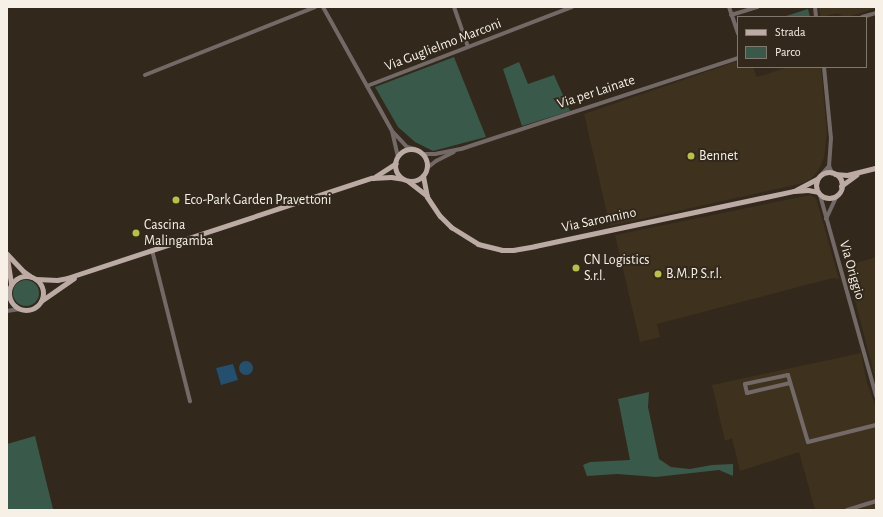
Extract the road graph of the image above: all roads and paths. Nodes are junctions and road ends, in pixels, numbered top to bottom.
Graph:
1 (315, 7) edge
2 (323, 7) edge
3 (454, 7) edge
4 (569, 7) edge
5 (728, 7) edge
6 (758, 7) edge
7 (814, 7) edge
8 (876, 12) edge
9 (731, 14) junction
10 (816, 16) edge
11 (865, 16) edge
12 (737, 30) edge
13 (468, 47) junction
14 (737, 58) edge
15 (824, 68) edge
16 (145, 75) dead end
17 (367, 86) junction
18 (392, 131) junction
19 (461, 149) junction
20 (415, 150) junction
21 (423, 154) junction
22 (398, 157) junction
23 (396, 163) junction
24 (829, 166) junction
25 (427, 168) junction
26 (876, 168) edge
27 (862, 171) junction
28 (822, 174) junction
29 (834, 174) junction
30 (423, 176) junction
31 (372, 178) junction
32 (817, 179) junction
33 (405, 180) junction
34 (841, 186) junction
35 (794, 191) junction
36 (819, 194) junction
37 (837, 195) junction
38 (428, 196) junction
39 (826, 220) junction
40 (152, 250) junction
41 (7, 254) edge
42 (7, 258) edge
43 (82, 273) junction
44 (34, 278) junction
45 (9, 288) edge
46 (40, 301) junction
47 (20, 309) junction
48 (7, 311) edge
49 (790, 383) junction
50 (876, 396) edge
51 (190, 401) dead end
52 (876, 425) edge
53 (876, 501) edge
54 (847, 510) edge

1 - 16 street
2 - 17 street
3 - 13 street
4 - 13 street, Via Guglielmo Marconi
5 - 9 street
6 - 9 street
7 - 10 street
8 - 11 street
9 - 12 street
13 - 17 street, Via Guglielmo Marconi
14 - 19 street, Via per Lainate
15 - 24 street
17 - 18 street
18 - 20 street
18 - 22 street
19 - 21 street, Via per Lainate
19 - 25 street, Via per Lainate
20 - 21 main road
20 - 22 main road
21 - 25 main road
22 - 23 main road
23 - 31 main road
23 - 33 main road
24 - 28 street
24 - 29 street
25 - 30 main road
26 - 27 main road
27 - 29 main road
27 - 34 main road
28 - 29 main road
28 - 32 main road
29 - 34 main road
30 - 33 main road
30 - 38 main road, Via Saronnino
31 - 33 main road
31 - 40 main road
32 - 35 main road, Via Saronnino
32 - 36 main road
33 - 38 main road, Via Saronnino
34 - 37 main road
35 - 36 main road, Via Saronnino
35 - 38 main road, Via Saronnino
36 - 37 main road
36 - 39 street, Via Origgio
37 - 39 street
39 - 50 street, Via Origgio
40 - 43 main road
40 - 51 street
41 - 44 main road
42 - 45 main road
43 - 44 main road
43 - 46 main road
44 - 45 main road
44 - 46 main road
45 - 47 main road
46 - 47 main road
47 - 48 street
49 - 49 street
49 - 52 street
53 - 54 street

